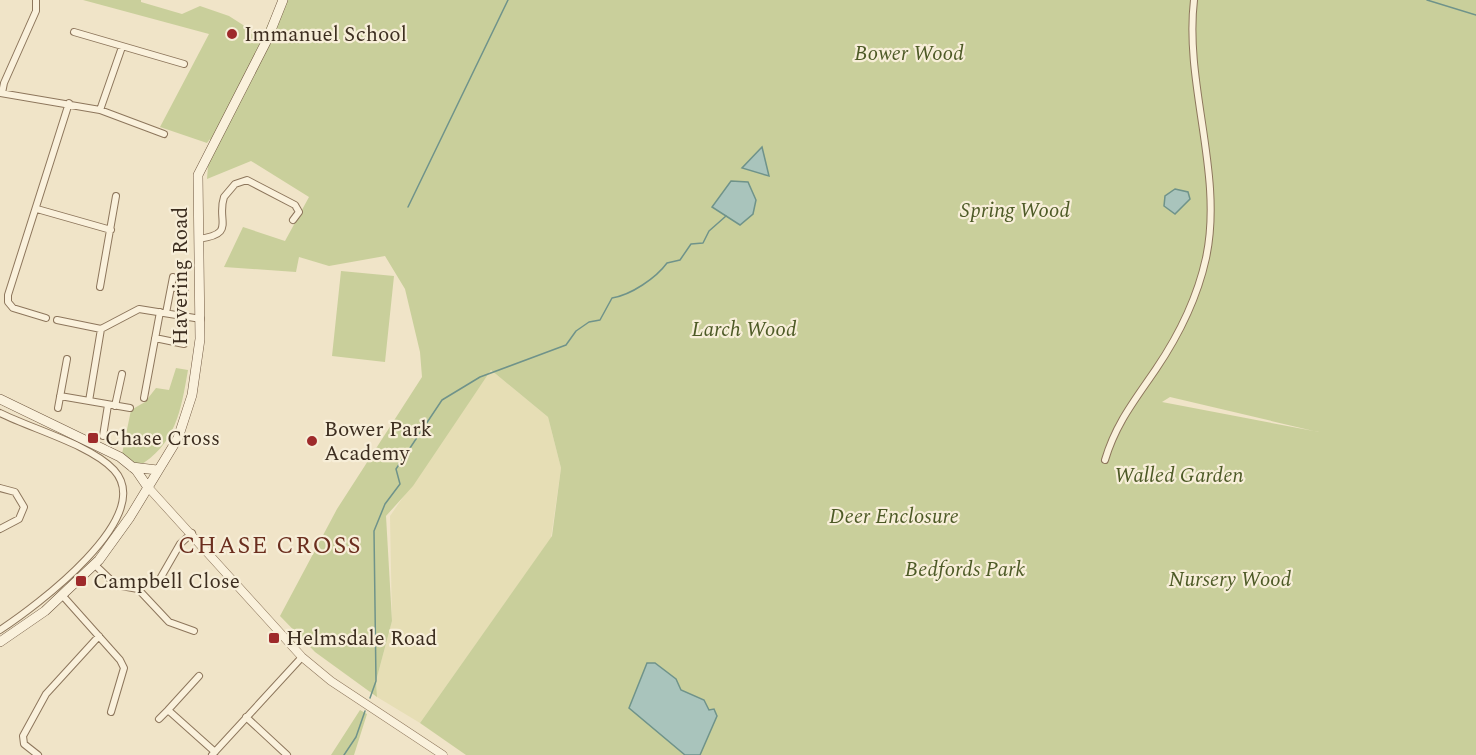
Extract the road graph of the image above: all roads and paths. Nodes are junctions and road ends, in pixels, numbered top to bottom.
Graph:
1 (36, 0) edge
2 (283, 0) edge
3 (1194, 0) edge
4 (74, 32) dead end
5 (122, 46) junction
6 (184, 64) dead end
7 (1, 93) edge
8 (69, 103) junction
9 (100, 110) junction
10 (164, 134) dead end
11 (116, 196) dead end
12 (37, 209) junction
13 (293, 220) dead end
14 (111, 230) junction
15 (198, 239) junction
16 (173, 277) dead end
17 (100, 287) dead end
18 (171, 287) junction
19 (185, 290) dead end
20 (0, 292) edge
21 (8, 296) junction
22 (163, 313) junction
23 (46, 318) dead end
24 (57, 320) dead end
25 (201, 320) junction
26 (101, 329) junction
27 (155, 338) junction
28 (184, 344) dead end
29 (67, 359) dead end
30 (122, 374) dead end
31 (60, 396) junction
32 (144, 398) dead end
33 (0, 399) edge
34 (89, 401) junction
35 (112, 405) junction
36 (58, 408) dead end
37 (130, 408) dead end
38 (0, 413) edge
39 (103, 436) dead end
40 (1105, 460) dead end
41 (132, 466) junction
42 (157, 470) junction
43 (147, 486) junction
44 (0, 488) edge
45 (0, 529) edge
46 (192, 533) junction
47 (94, 565) junction
48 (160, 577) dead end
49 (63, 595) junction
50 (0, 630) edge
51 (194, 631) dead end
52 (99, 636) junction
53 (0, 642) edge
54 (302, 657) junction
55 (199, 676) dead end
56 (168, 710) junction
57 (111, 712) dead end
58 (246, 717) junction
59 (159, 720) dead end
60 (214, 753) edge
61 (38, 755) edge
62 (287, 755) edge
63 (442, 755) edge

1 - 7 street
2 - 15 main road, Havering Road
3 - 40 street
4 - 5 street
5 - 6 street
5 - 9 street
7 - 8 street
8 - 9 street
8 - 12 street
9 - 10 street
11 - 14 street
12 - 14 street
12 - 21 street
13 - 15 street
14 - 17 street
15 - 25 main road, Havering Road
16 - 18 street
18 - 19 street
18 - 22 street
20 - 21 street
21 - 23 street
22 - 25 street
22 - 26 street
22 - 27 street
24 - 26 street
25 - 42 main road, Havering Road
26 - 34 street
27 - 28 street
27 - 32 street
29 - 31 street
30 - 35 street
31 - 34 street
31 - 36 street
33 - 41 main road
34 - 35 street
35 - 37 street
35 - 39 street
38 - 50 street
41 - 42 main road
41 - 43 main road
42 - 43 main road, Havering Road
43 - 46 street
43 - 47 main road, Havering Road
44 - 45 street
46 - 48 street
46 - 54 street
47 - 49 main road, Havering Road
47 - 51 street
49 - 52 street
49 - 53 main road, Havering Road
52 - 57 street
52 - 61 street
54 - 58 street
54 - 63 street
55 - 56 street
56 - 59 street
56 - 60 street
58 - 60 street
58 - 62 street

